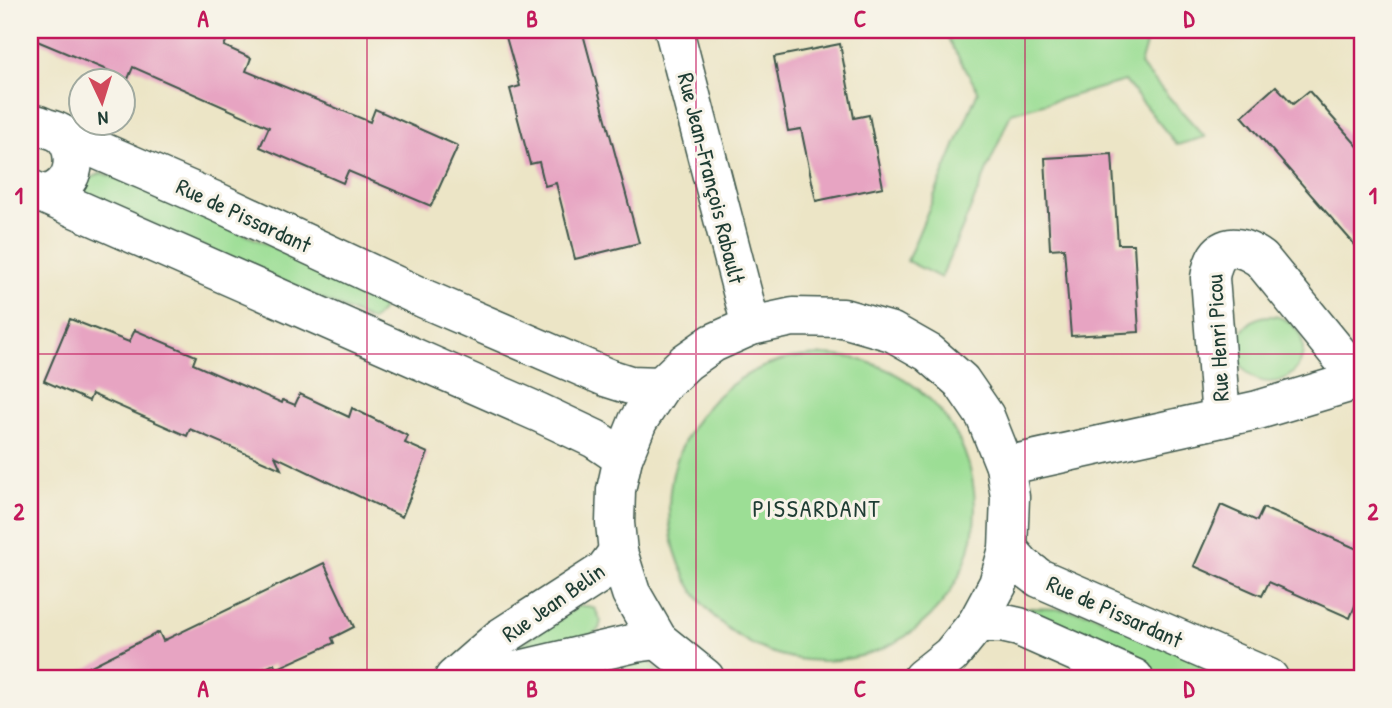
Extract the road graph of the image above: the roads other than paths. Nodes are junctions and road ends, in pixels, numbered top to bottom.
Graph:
1 (674, 30) edge
2 (39, 126) edge
3 (37, 192) edge
4 (425, 299) junction
5 (751, 326) junction
6 (402, 352) junction
7 (1361, 380) edge
8 (661, 386) junction
9 (1221, 418) junction
10 (623, 458) junction
11 (1004, 466) junction
12 (1008, 549) junction
13 (618, 552) junction
14 (978, 622) junction
15 (658, 640) junction
16 (454, 678) edge
17 (485, 678) edge
18 (705, 678) edge
19 (923, 678) edge
20 (1134, 678) edge
21 (1269, 678) edge

1 - 5 street, Rue Jean-François Rabault
2 - 3 street, Rue de Pissardant
2 - 4 street, Rue de Pissardant
3 - 6 street, Rue de Pissardant
4 - 6 street
4 - 8 street, Rue de Pissardant
5 - 8 street
5 - 11 street
6 - 10 street, Rue de Pissardant
7 - 9 street, Rue Henri Picou
7 - 9 street, Rue Henri Picou
8 - 10 street
9 - 11 street, Rue Henri Picou
10 - 13 street
11 - 12 street
12 - 14 street
12 - 21 street, Rue de Pissardant
13 - 15 street
13 - 16 street, Rue Jean Belin
14 - 19 street
14 - 20 street
15 - 17 street, Rue Jean Belin
15 - 18 street

